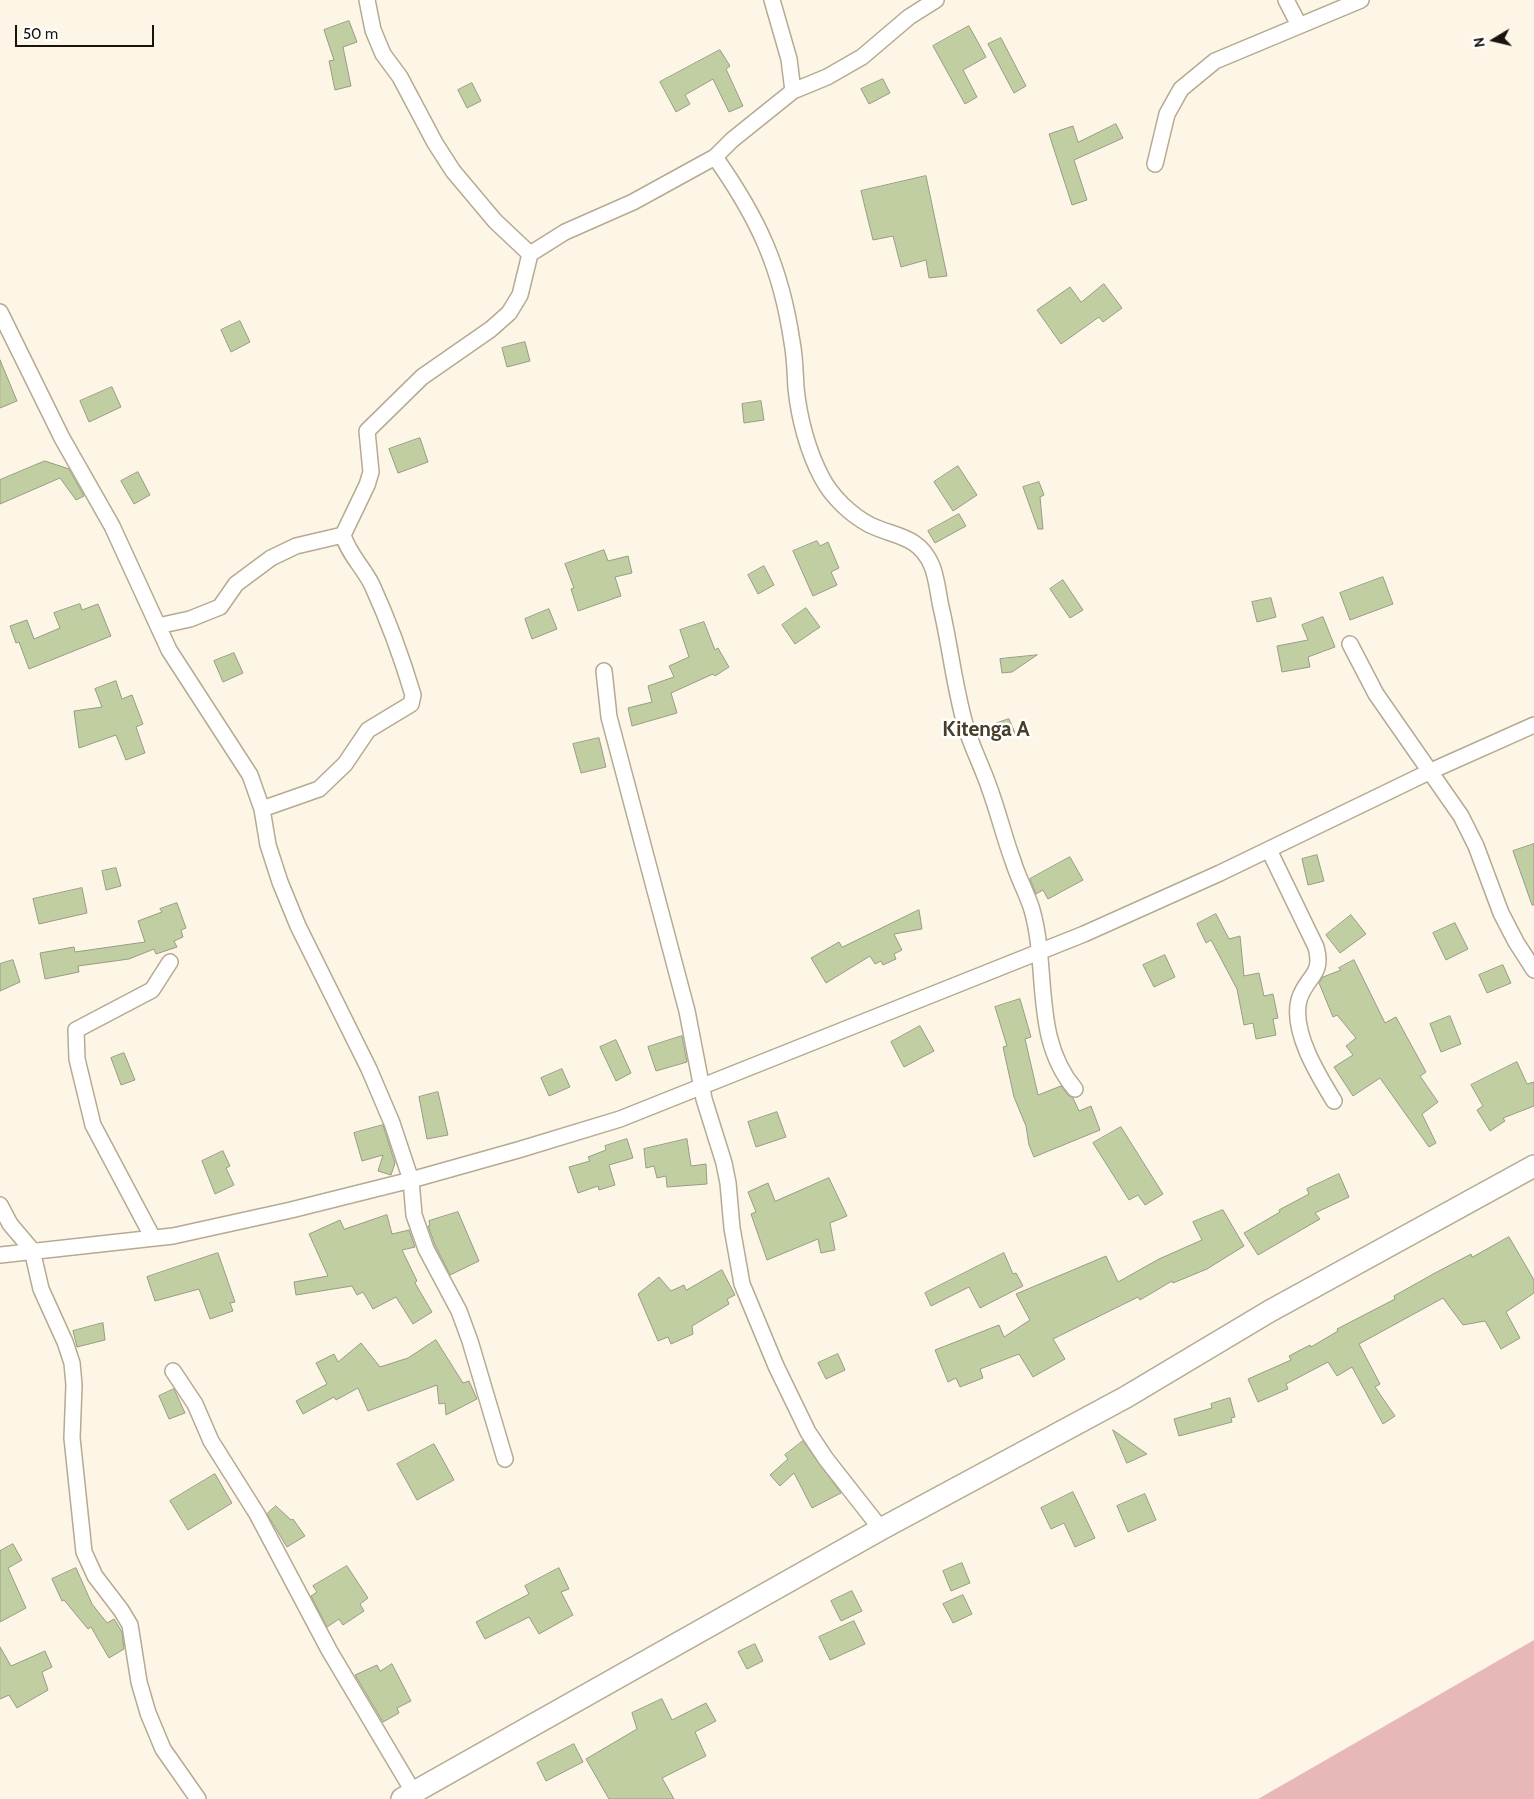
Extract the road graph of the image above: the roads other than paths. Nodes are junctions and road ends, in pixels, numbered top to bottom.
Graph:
1 (367, 0) edge
2 (772, 0) edge
3 (936, 0) edge
4 (1286, 0) edge
5 (1361, 0) edge
6 (1299, 25) junction
7 (793, 91) junction
8 (714, 157) junction
9 (1155, 164) dead end
10 (530, 254) junction
11 (0, 312) edge
12 (343, 535) junction
13 (158, 626) junction
14 (1350, 644) dead end
15 (604, 671) dead end
16 (1534, 725) edge
17 (1431, 770) junction
18 (262, 809) junction
19 (1269, 850) junction
20 (1040, 951) junction
21 (170, 962) dead end
22 (1534, 970) edge
23 (702, 1085) junction
24 (1075, 1089) dead end
25 (1334, 1101) dead end
26 (1534, 1166) edge
27 (411, 1180) junction
28 (0, 1206) edge
29 (153, 1238) junction
30 (32, 1250) junction
31 (0, 1255) edge
32 (173, 1371) dead end
33 (505, 1459) dead end
34 (881, 1529) junction
35 (408, 1796) edge
36 (198, 1799) edge

1 - 10 street
2 - 7 street
3 - 7 street
4 - 6 street
5 - 6 street
6 - 9 street
7 - 8 street
8 - 10 street
8 - 20 street
10 - 12 street
11 - 13 street
12 - 13 street
12 - 18 street
13 - 18 street
14 - 17 street
15 - 23 street
16 - 17 street
17 - 19 street
17 - 22 street
18 - 27 street
19 - 20 street
19 - 25 street
20 - 23 street
20 - 24 street
21 - 29 street
23 - 27 street
23 - 34 street
26 - 34 main road
27 - 29 street
27 - 33 street
28 - 30 street
29 - 30 street
30 - 31 street
30 - 36 street
32 - 35 street
34 - 35 main road

